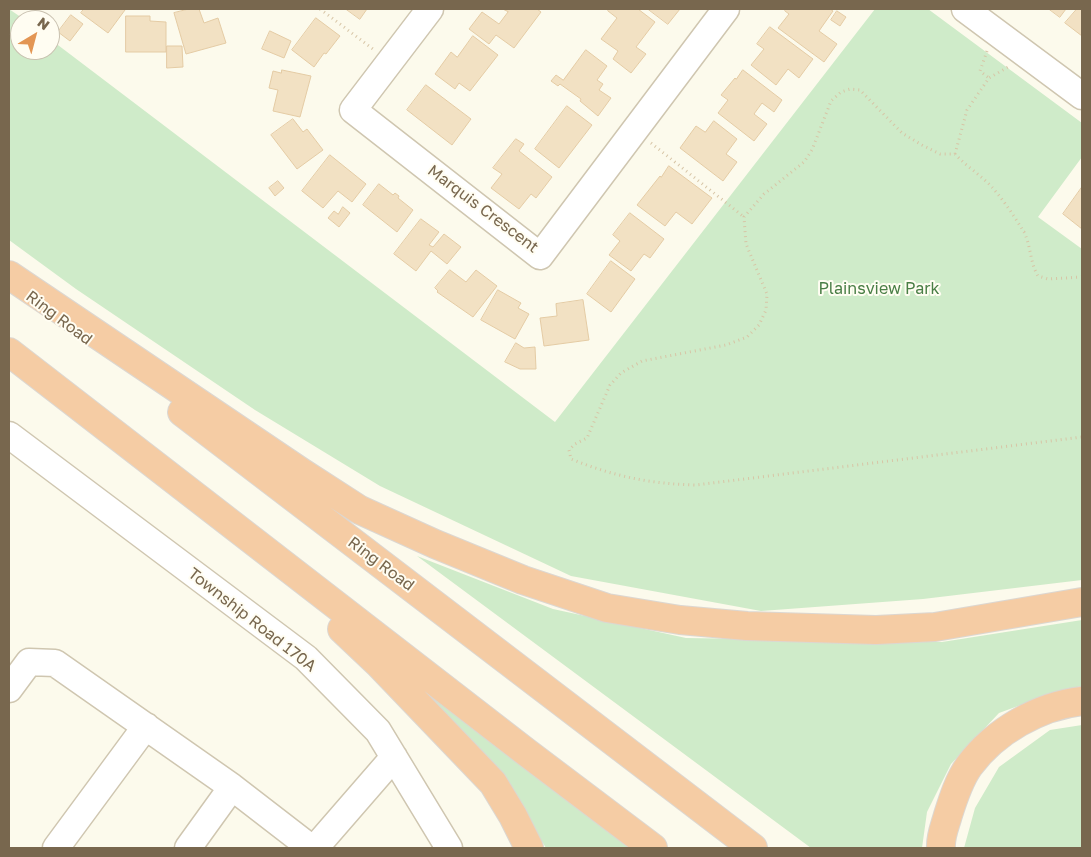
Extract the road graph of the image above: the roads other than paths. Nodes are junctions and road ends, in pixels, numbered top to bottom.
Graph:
1 (430, 9) edge
2 (726, 9) edge
3 (965, 9) edge
4 (1082, 96) edge
5 (9, 275) edge
6 (9, 280) edge
7 (9, 352) edge
8 (92, 415) junction
9 (9, 435) edge
10 (1082, 602) edge
11 (9, 689) edge
12 (1082, 701) edge
13 (146, 726) junction
14 (394, 757) junction
15 (232, 787) junction
16 (56, 848) edge
17 (188, 848) edge
18 (311, 848) edge
19 (315, 848) edge
20 (449, 848) edge
21 (529, 848) edge
22 (653, 848) edge
23 (753, 848) edge
24 (941, 848) edge

1 - 2 street, Marquis Crescent
3 - 4 street
5 - 10 highway
6 - 23 highway, Ring Road
7 - 8 highway
8 - 21 highway
8 - 22 highway
9 - 14 street, Township Road 170A
11 - 13 street
12 - 24 highway
13 - 15 street
13 - 16 street
14 - 19 street
14 - 20 street, Township Road 170A
15 - 17 street
15 - 18 street

